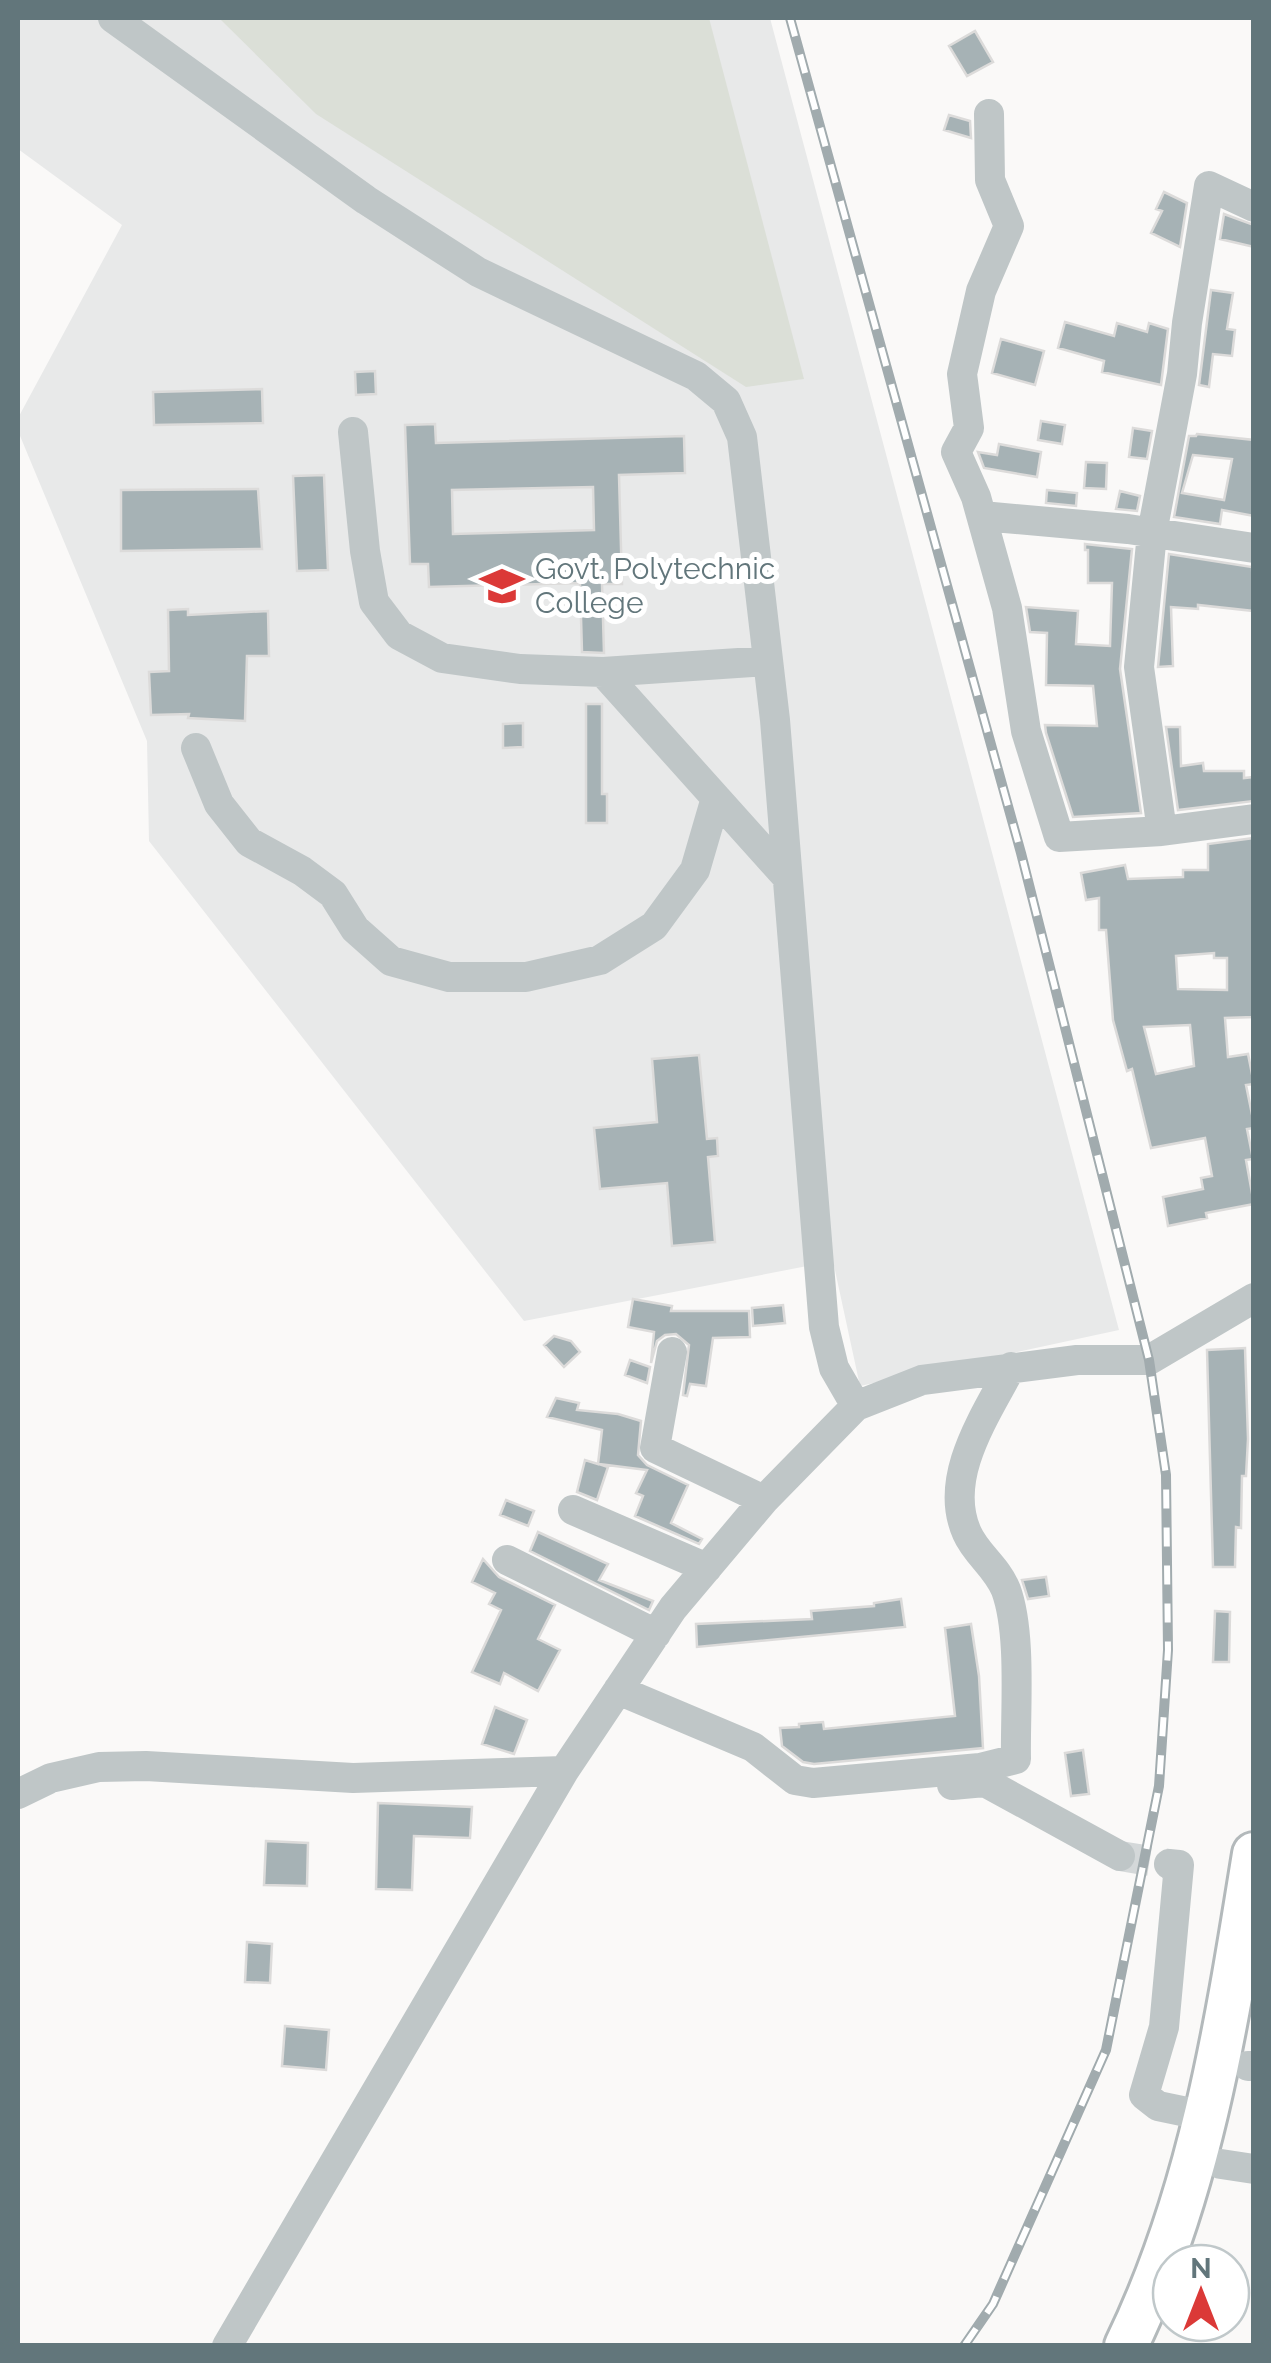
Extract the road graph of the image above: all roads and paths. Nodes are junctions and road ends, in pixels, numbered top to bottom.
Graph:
1 (112, 18) edge
2 (989, 114) dead end
3 (1254, 207) edge
4 (352, 432) dead end
5 (982, 516) junction
6 (1152, 533) junction
7 (1254, 548) edge
8 (768, 661) junction
9 (603, 672) junction
10 (196, 748) dead end
11 (716, 798) junction
12 (1254, 819) edge
13 (1162, 832) junction
14 (786, 876) junction
15 (1254, 1298) edge
16 (672, 1352) dead end
17 (1011, 1367) junction
18 (856, 1406) junction
19 (764, 1500) junction
20 (573, 1510) dead end
21 (507, 1560) dead end
22 (707, 1568) junction
23 (656, 1634) junction
24 (618, 1690) junction
25 (564, 1771) junction
26 (812, 1783) junction
27 (18, 1794) edge
28 (1254, 1854) edge
29 (1120, 1856) tunnel mouth
30 (1169, 1864) dead end
31 (1252, 2055) edge
32 (1206, 2116) junction
33 (1238, 2166) edge
34 (1199, 2243) edge
35 (227, 2346) edge
36 (1126, 2346) edge

1 - 8 street
2 - 5 street
3 - 6 street
4 - 9 street
5 - 6 street
5 - 13 street
6 - 7 street
6 - 13 street
8 - 9 street
8 - 14 street
9 - 11 street
10 - 11 street
11 - 14 street
12 - 13 street
14 - 18 street
15 - 17 street
16 - 19 street
17 - 18 street
17 - 26 street
18 - 19 street
19 - 22 street
20 - 22 street
21 - 23 street
22 - 23 street
23 - 24 street
24 - 25 street
24 - 26 street
25 - 27 street
25 - 35 street
26 - 29 street
28 - 32 highway
30 - 32 street
31 - 33 highway
32 - 36 highway
33 - 34 highway

